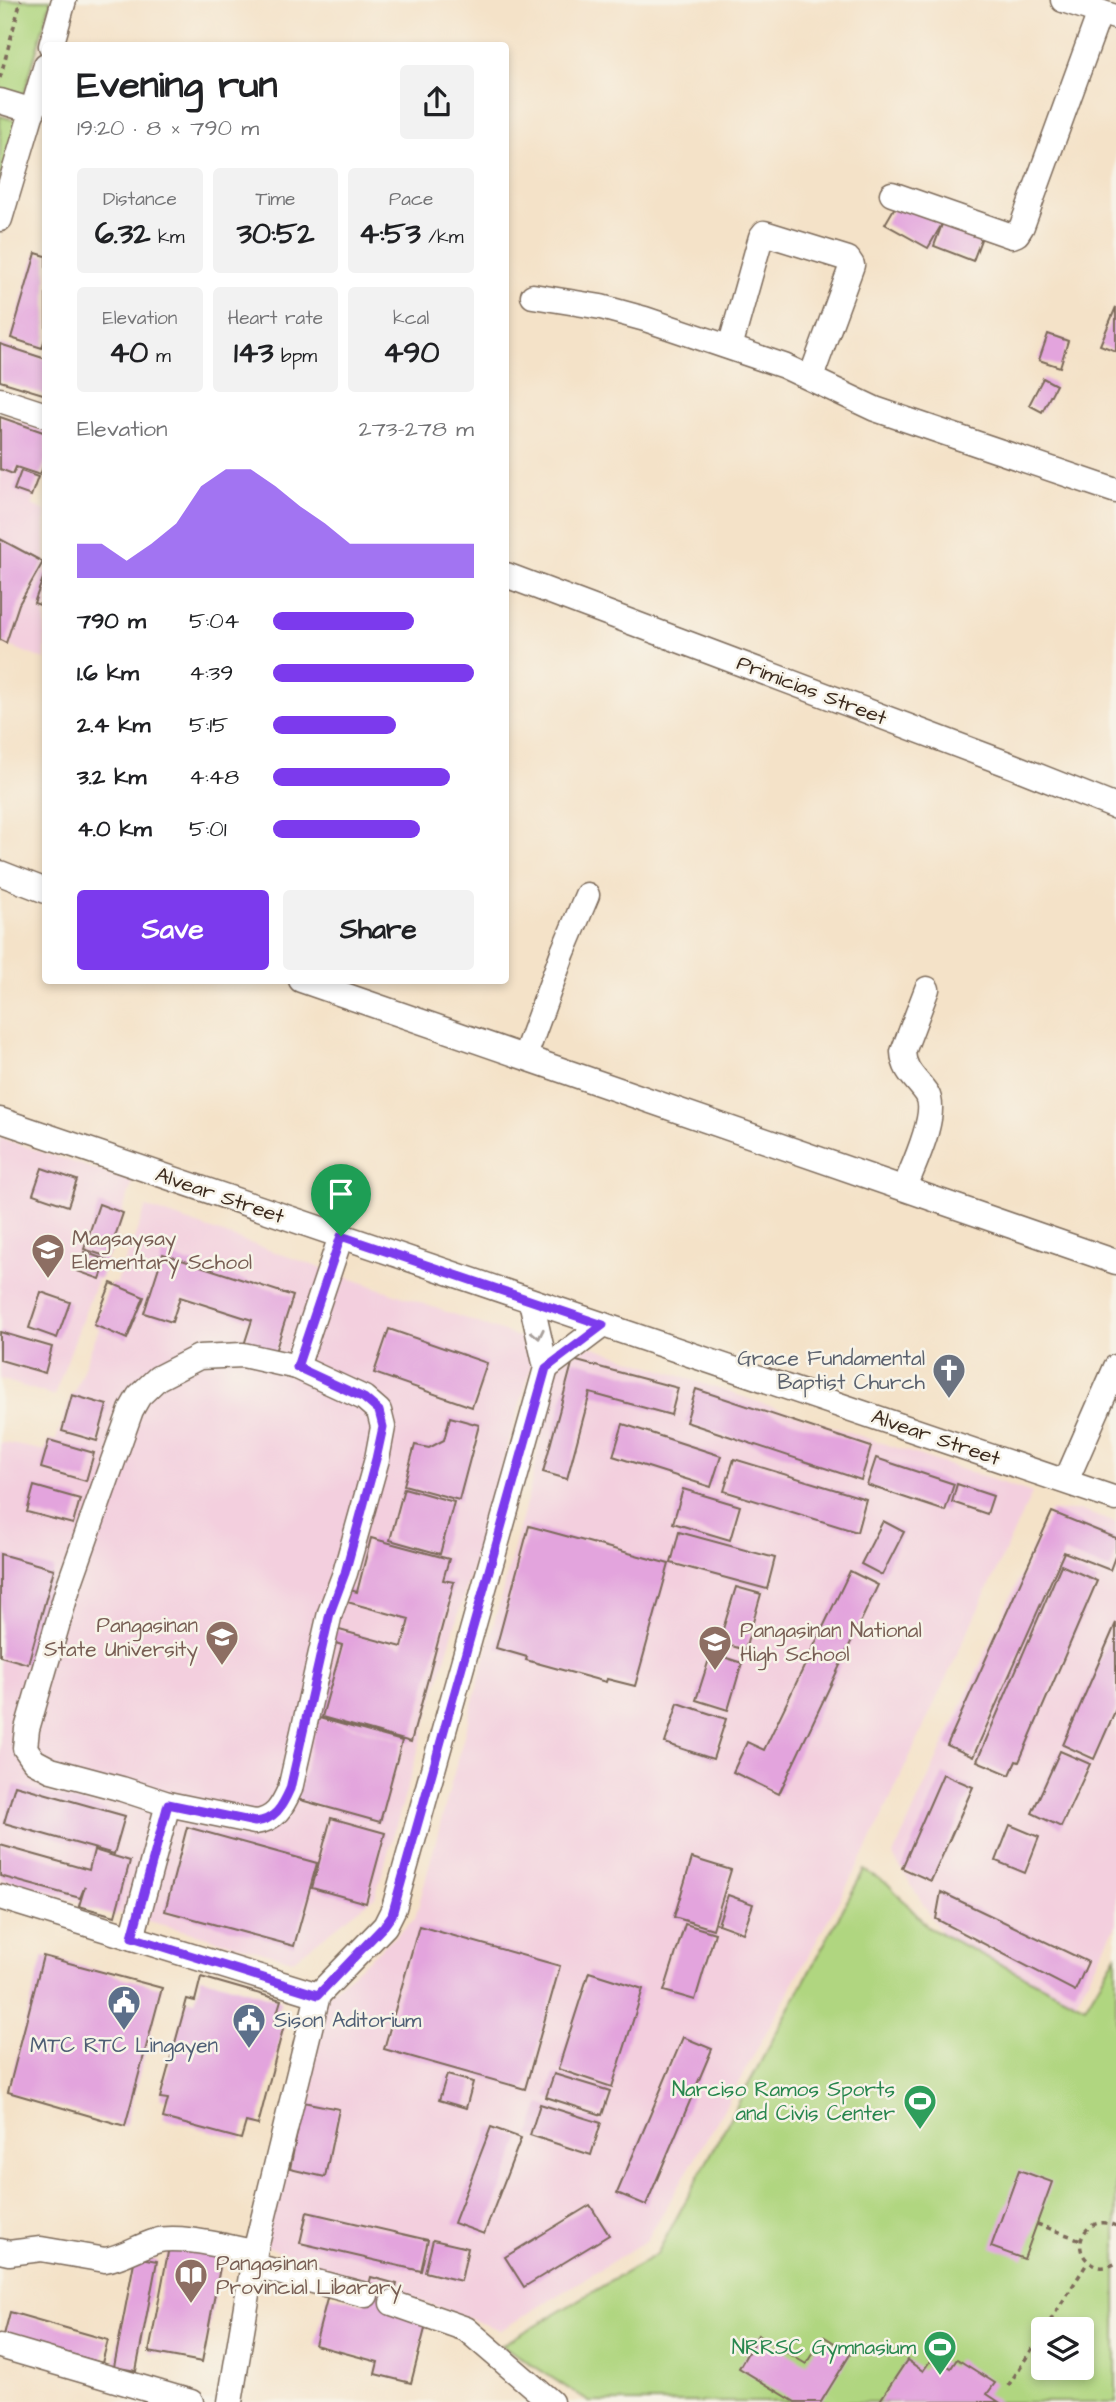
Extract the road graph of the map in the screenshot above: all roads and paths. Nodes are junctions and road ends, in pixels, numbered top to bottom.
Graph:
1 (21, 0) edge
2 (64, 0) edge
3 (1063, 0) edge
4 (1108, 14) edge
5 (52, 42) edge
6 (0, 79) edge
7 (42, 79) edge
8 (0, 102) edge
9 (33, 111) junction
10 (892, 194) dead end
11 (0, 219) edge
12 (533, 296) dead end
13 (730, 348) junction
14 (811, 377) junction
15 (0, 400) edge
16 (42, 414) edge
17 (1116, 491) edge
18 (509, 576) edge
19 (1116, 807) edge
20 (0, 873) edge
21 (42, 889) edge
22 (587, 895) dead end
23 (313, 984) edge
24 (927, 989) dead end
25 (525, 1056) junction
26 (0, 1121) edge
27 (905, 1187) junction
28 (341, 1236) junction
29 (1116, 1262) edge
30 (531, 1301) junction
31 (603, 1325) junction
32 (297, 1367) junction
33 (1116, 1367) edge
34 (546, 1368) junction
35 (1066, 1481) junction
36 (1116, 1499) edge
37 (168, 1804) junction
38 (0, 1897) edge
39 (132, 1937) junction
40 (318, 1995) junction
41 (1037, 2224) dead end
42 (1115, 2225) edge
43 (1081, 2240) junction
44 (0, 2251) edge
45 (253, 2258) junction
46 (1088, 2262) junction
47 (1116, 2263) edge
48 (366, 2295) dead end
49 (392, 2303) dead end
50 (1052, 2317) edge
51 (0, 2346) edge
52 (1031, 2350) edge
53 (1008, 2386) dead end
54 (191, 2402) edge
55 (230, 2402) edge
56 (551, 2402) edge

1 - 6 path
2 - 5 street
3 - 4 street
4 - 10 street
7 - 9 street
8 - 9 street
9 - 11 street
12 - 13 street
13 - 14 street
13 - 14 street
14 - 17 street
15 - 16 street
18 - 19 street, Primicias Street
20 - 21 street
22 - 25 street
23 - 25 street
24 - 27 street
25 - 27 street
26 - 28 street, Alvear Street
27 - 29 street
28 - 30 street, Alvear Street
28 - 32 street
30 - 31 street, Alvear Street
30 -> 34 street
31 - 34 street
31 - 35 street, Alvear Street
32 - 37 street
32 - 37 street
33 - 35 street
34 - 40 street
35 - 36 street, Alvear Street
37 - 39 street
38 - 39 street
39 - 40 street
40 - 45 street
41 - 43 path
42 - 43 path
43 - 46 path
44 - 45 street
45 - 48 street
45 - 55 street
46 - 47 path
46 - 50 path
49 - 56 street
51 - 54 street
52 - 53 path

